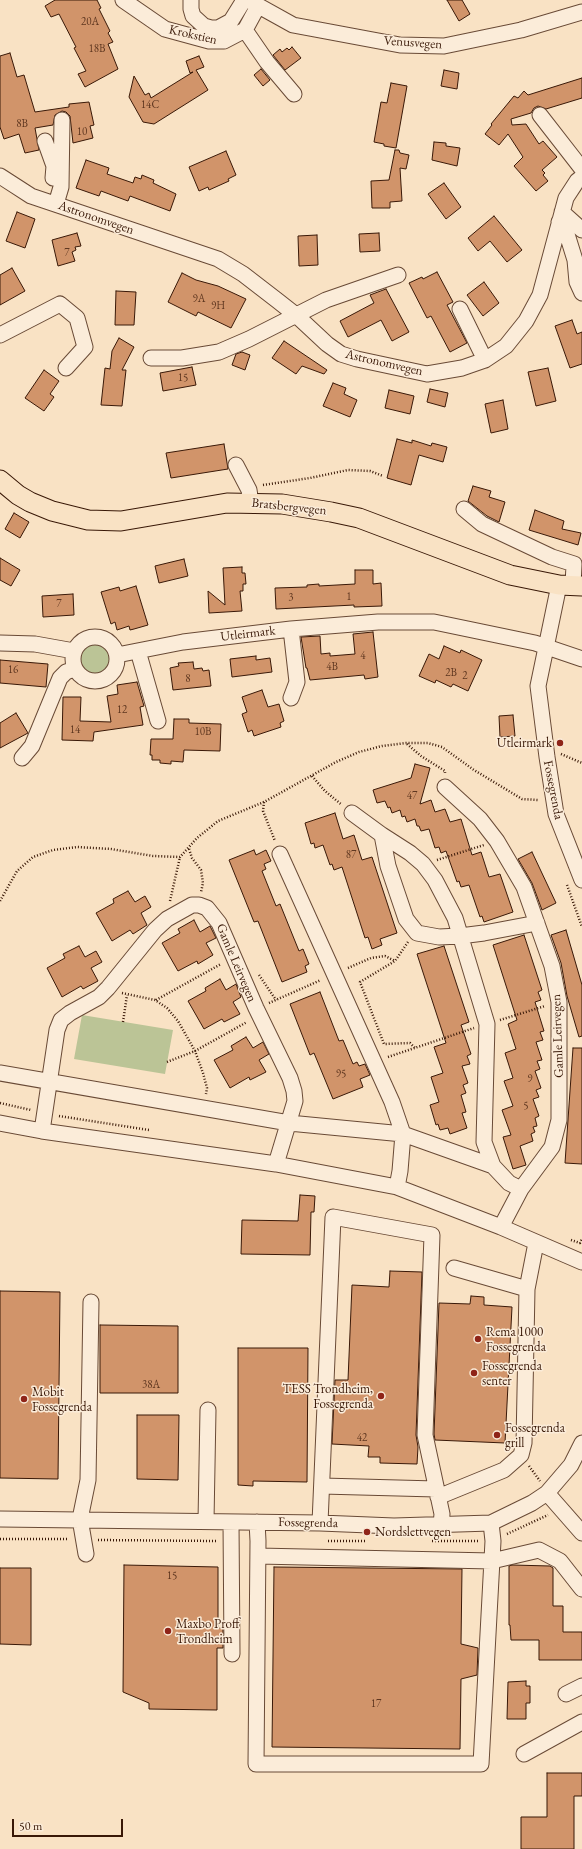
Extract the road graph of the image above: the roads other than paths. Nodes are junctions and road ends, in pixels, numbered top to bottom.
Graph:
1 (123, 0) edge
2 (191, 0) edge
3 (244, 0) edge
4 (253, 3) edge
5 (582, 12) edge
6 (245, 30) junction
7 (294, 94) dead end
8 (540, 115) dead end
9 (62, 120) dead end
10 (45, 141) dead end
11 (582, 169) edge
12 (0, 176) edge
13 (582, 177) edge
14 (52, 203) junction
15 (561, 217) junction
16 (582, 230) edge
17 (398, 274) dead end
18 (582, 293) edge
19 (460, 309) dead end
20 (297, 316) junction
21 (0, 335) edge
22 (152, 358) dead end
23 (485, 360) junction
24 (66, 368) dead end
25 (236, 465) dead end
26 (1, 483) edge
27 (250, 496) junction
28 (464, 510) dead end
29 (578, 563) edge
30 (571, 586) edge
31 (292, 629) junction
32 (0, 643) edge
33 (545, 648) junction
34 (74, 651) junction
35 (138, 651) junction
36 (117, 656) junction
37 (582, 660) edge
38 (74, 669) junction
39 (291, 698) dead end
40 (158, 721) dead end
41 (22, 758) dead end
42 (445, 787) road end
43 (352, 813) road end
44 (382, 835) junction
45 (280, 854) road end
46 (582, 880) edge
47 (537, 923) junction
48 (460, 936) junction
49 (0, 1073) edge
50 (49, 1080) junction
51 (0, 1123) edge
52 (289, 1123) junction
53 (42, 1131) junction
54 (403, 1134) junction
55 (276, 1164) junction
56 (493, 1166) junction
57 (397, 1187) junction
58 (521, 1189) junction
59 (500, 1227) junction
60 (536, 1243) junction
61 (582, 1262) edge
62 (454, 1268) dead end
63 (527, 1289) junction
64 (92, 1302) dead end
65 (208, 1410) dead end
66 (582, 1443) edge
67 (322, 1486) junction
68 (544, 1488) junction
69 (437, 1493) junction
70 (0, 1518) edge
71 (80, 1519) junction
72 (206, 1521) junction
73 (231, 1522) junction
74 (257, 1522) junction
75 (320, 1523) junction
76 (491, 1523) junction
77 (441, 1525) junction
78 (582, 1533) edge
79 (86, 1554) dead end
80 (258, 1556) junction
81 (492, 1561) junction
82 (582, 1589) edge
83 (232, 1654) dead end
84 (582, 1686) edge
85 (566, 1694) dead end
86 (582, 1722) edge
87 (524, 1754) dead end

1 - 6 street, Krokstien
2 - 3 street
4 - 5 street, Venusvegen
4 - 6 street
6 - 7 street
8 - 11 street
9 - 14 street
10 - 14 street
12 - 14 street, Astronomvegen
13 - 15 street, Astronomvegen
14 - 20 street, Astronomvegen
15 - 16 street
15 - 18 street
15 - 23 street, Astronomvegen
17 - 20 street
19 - 23 street
20 - 22 street
20 - 23 street, Astronomvegen
21 - 24 street
25 - 27 street
26 - 27 main road, Bratsbergvegen
27 - 30 main road, Bratsbergvegen
28 - 29 street
29 - 30 street
30 - 33 street, Fossegrenda
31 - 33 street, Utleirmark
31 - 35 street, Utleirmark
31 - 39 street
32 - 34 street
33 - 37 street
33 - 46 street, Fossegrenda
34 - 36 street
34 - 38 street
35 - 36 street, Utleirmark
35 - 40 street
36 - 38 street
38 - 41 street
42 - 47 street, Gamle Leirvegen
43 - 44 street
44 - 48 street
44 - 48 street
45 - 54 street
47 - 48 street
47 - 58 street, Gamle Leirvegen
48 - 56 street
49 - 50 street
50 - 52 street
50 - 52 street, Gamle Leirvegen
50 - 53 street
51 - 53 street
52 - 54 street
52 - 55 street, Gamle Leirvegen
53 - 55 street
54 - 56 street
54 - 57 street
55 - 57 street
56 - 58 street
57 - 59 street
58 - 59 street, Gamle Leirvegen
59 - 60 street
60 - 61 street
60 - 63 street
62 - 63 street
63 - 69 street
64 - 71 street
65 - 72 street
66 - 68 street, Fossegrenda
67 - 69 street
67 - 69 street
67 - 75 street
68 - 76 street, Fossegrenda
68 - 78 street
69 - 77 street
70 - 71 street, Fossegrenda
71 - 72 street, Fossegrenda
71 - 79 street
72 - 73 street, Fossegrenda
73 - 74 street, Fossegrenda
73 - 83 street
74 - 75 street, Fossegrenda
74 - 80 street
75 - 77 street, Fossegrenda
76 - 77 street, Fossegrenda
76 - 81 street
80 - 81 street
80 - 81 street
81 - 82 street
84 - 85 street
86 - 87 street

